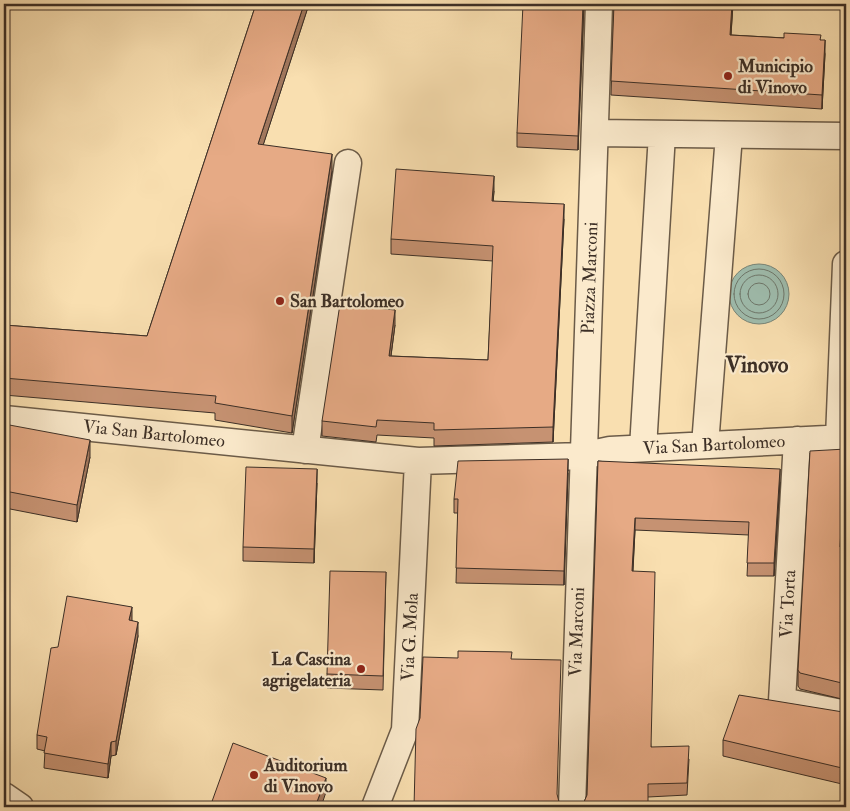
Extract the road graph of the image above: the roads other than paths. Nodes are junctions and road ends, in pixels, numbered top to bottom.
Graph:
1 (600, 4) edge
2 (596, 133) junction
3 (662, 134) junction
4 (729, 135) junction
5 (846, 136) edge
6 (348, 163) dead end
7 (846, 264) edge
8 (4, 419) edge
9 (843, 438) edge
10 (797, 440) junction
11 (705, 445) junction
12 (643, 448) junction
13 (305, 450) junction
14 (582, 456) junction
15 (418, 461) junction
16 (846, 714) edge
17 (4, 796) edge
18 (20, 807) edge
19 (375, 807) edge
20 (572, 807) edge

1 - 2 street, Piazza Marconi
2 - 3 street
2 - 14 street, Piazza Marconi
3 - 4 street
3 - 12 street
4 - 5 street
4 - 11 street
6 - 13 street
7 - 9 street
8 - 13 street, Via San Bartolomeo
9 - 10 street, Via San Bartolomeo
10 - 11 street, Via San Bartolomeo
10 - 16 street, Via Torta
11 - 12 street, Via San Bartolomeo
12 - 14 street, Via San Bartolomeo
13 - 15 street, Via San Bartolomeo
14 - 15 street, Via San Bartolomeo
14 - 20 street, Via Marconi
15 - 19 street, Via G. Mola
17 - 18 street

